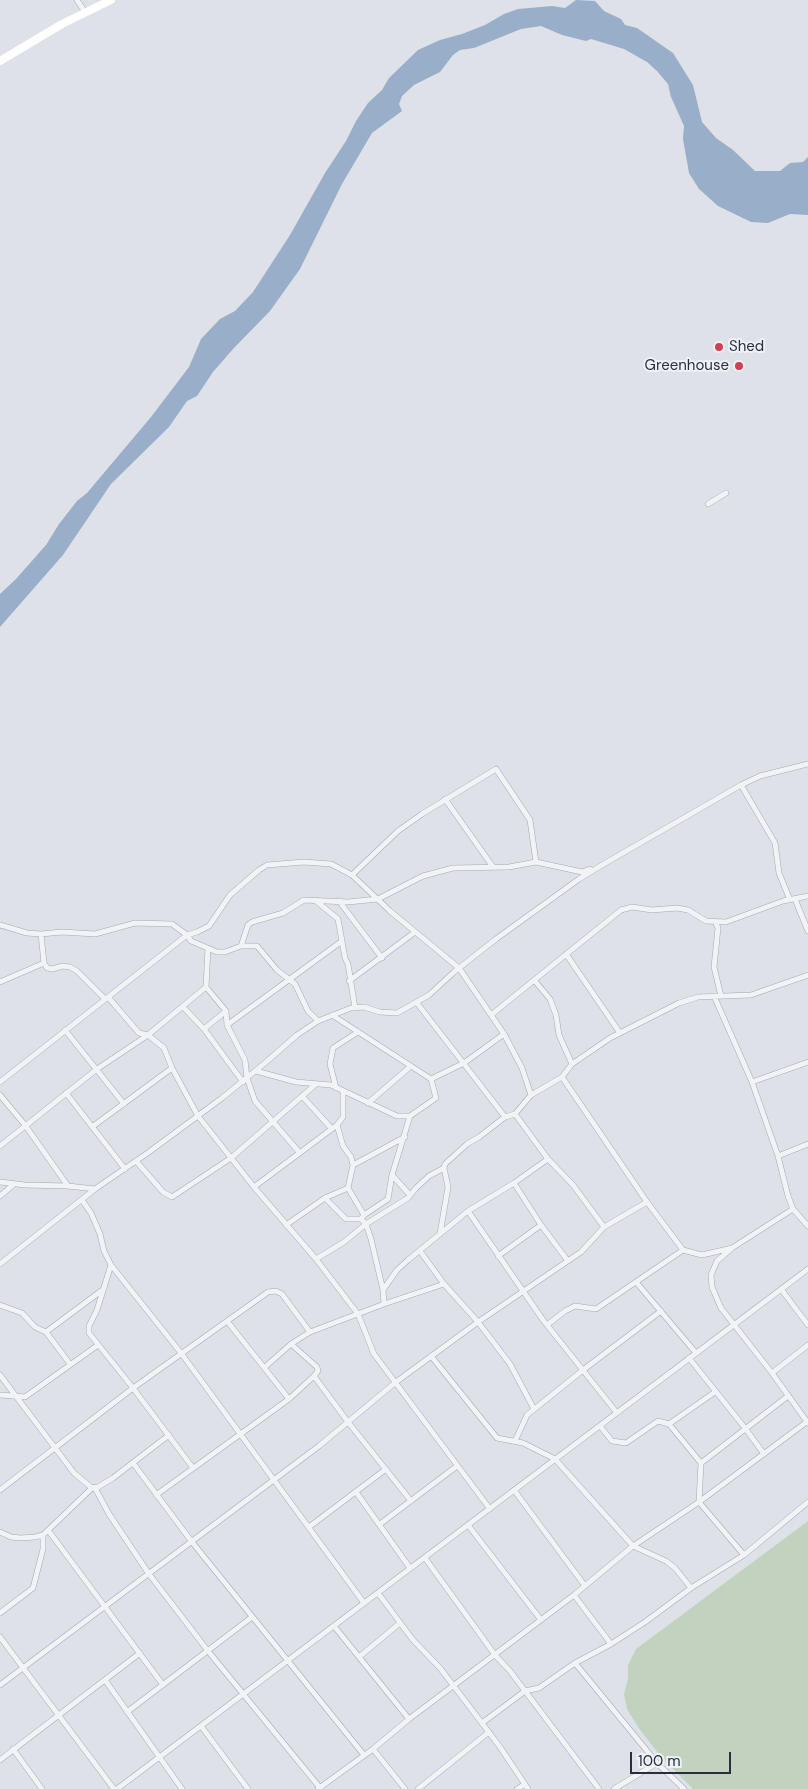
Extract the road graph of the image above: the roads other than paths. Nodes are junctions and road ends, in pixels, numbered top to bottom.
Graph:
1 (77, 0) edge
2 (111, 0) edge
3 (85, 12) junction
4 (0, 61) edge
5 (726, 493) dead end
6 (708, 504) dead end
7 (808, 764) edge
8 (741, 785) junction
9 (445, 799) junction
10 (536, 862) junction
11 (602, 865) junction
12 (493, 867) junction
13 (352, 875) junction
14 (808, 896) edge
15 (378, 899) junction
16 (793, 900) junction
17 (316, 901) junction
18 (339, 901) junction
19 (715, 921) junction
20 (0, 925) edge
21 (808, 931) edge
22 (415, 932) junction
23 (41, 934) junction
24 (187, 935) junction
25 (342, 941) junction
26 (241, 946) junction
27 (208, 948) junction
28 (566, 954) junction
29 (382, 958) junction
30 (44, 963) junction
31 (459, 968) junction
32 (808, 975) edge
33 (289, 979) junction
34 (534, 980) junction
35 (0, 982) edge
36 (349, 982) junction
37 (206, 987) junction
38 (714, 996) junction
39 (721, 996) junction
40 (107, 998) junction
41 (417, 1003) junction
42 (183, 1006) junction
43 (355, 1008) junction
44 (226, 1011) junction
45 (332, 1015) junction
46 (491, 1015) junction
47 (318, 1021) junction
48 (227, 1024) junction
49 (204, 1028) junction
50 (65, 1030) junction
51 (358, 1032) junction
52 (620, 1033) junction
53 (504, 1034) junction
54 (148, 1035) junction
55 (808, 1062) edge
56 (464, 1063) junction
57 (572, 1064) junction
58 (411, 1066) junction
59 (172, 1068) junction
60 (97, 1070) junction
61 (256, 1071) junction
62 (562, 1077) junction
63 (431, 1079) junction
64 (245, 1080) junction
65 (0, 1082) edge
66 (752, 1082) junction
67 (316, 1084) junction
68 (336, 1088) junction
69 (342, 1091) junction
70 (66, 1093) junction
71 (0, 1095) edge
72 (531, 1095) junction
73 (302, 1096) junction
74 (368, 1103) junction
75 (124, 1104) junction
76 (515, 1114) junction
77 (198, 1116) junction
78 (410, 1116) junction
79 (505, 1117) junction
80 (272, 1122) junction
81 (25, 1125) junction
82 (92, 1127) junction
83 (335, 1127) junction
84 (405, 1136) junction
85 (808, 1144) edge
86 (0, 1146) edge
87 (299, 1152) junction
88 (778, 1156) junction
89 (231, 1158) junction
90 (548, 1158) junction
91 (136, 1161) junction
92 (353, 1165) junction
93 (444, 1168) junction
94 (125, 1169) junction
95 (392, 1174) junction
96 (0, 1182) edge
97 (514, 1183) junction
98 (14, 1184) junction
99 (68, 1186) junction
100 (254, 1187) junction
101 (348, 1188) junction
102 (95, 1189) junction
103 (410, 1195) junction
104 (0, 1196) edge
105 (325, 1198) junction
106 (388, 1199) junction
107 (82, 1200) junction
108 (647, 1202) junction
109 (393, 1208) junction
110 (793, 1209) junction
111 (468, 1211) junction
112 (363, 1217) junction
113 (366, 1224) junction
114 (286, 1225) junction
115 (541, 1225) junction
116 (808, 1226) edge
117 (604, 1227) junction
118 (440, 1235) junction
119 (732, 1248) junction
120 (683, 1250) junction
121 (420, 1251) junction
122 (498, 1256) junction
123 (316, 1259) junction
124 (1, 1260) edge
125 (568, 1261) junction
126 (111, 1265) junction
127 (808, 1269) edge
128 (636, 1282) junction
129 (444, 1284) junction
130 (781, 1289) junction
131 (102, 1290) junction
132 (383, 1290) junction
133 (523, 1291) junction
134 (384, 1304) junction
135 (0, 1305) edge
136 (661, 1311) junction
137 (358, 1314) junction
138 (227, 1321) junction
139 (478, 1322) junction
140 (734, 1324) junction
141 (808, 1325) edge
142 (547, 1326) junction
143 (46, 1332) junction
144 (310, 1332) junction
145 (292, 1344) junction
146 (98, 1345) junction
147 (808, 1345) edge
148 (182, 1353) junction
149 (696, 1353) junction
150 (431, 1356) junction
151 (689, 1358) junction
152 (70, 1364) junction
153 (265, 1367) junction
154 (583, 1370) junction
155 (772, 1373) junction
156 (0, 1375) edge
157 (314, 1376) junction
158 (396, 1382) junction
159 (134, 1388) junction
160 (715, 1392) junction
161 (0, 1395) edge
162 (788, 1396) junction
163 (15, 1397) junction
164 (289, 1399) junction
165 (534, 1409) junction
166 (617, 1413) junction
167 (348, 1422) junction
168 (808, 1422) edge
169 (669, 1424) junction
170 (600, 1426) junction
171 (745, 1428) junction
172 (241, 1433) junction
173 (169, 1435) junction
174 (515, 1441) junction
175 (56, 1448) junction
176 (764, 1454) junction
177 (555, 1460) junction
178 (133, 1463) junction
179 (701, 1463) junction
180 (457, 1466) junction
181 (193, 1468) junction
182 (386, 1468) junction
183 (275, 1480) junction
184 (93, 1488) junction
185 (0, 1490) edge
186 (514, 1490) junction
187 (356, 1492) junction
188 (156, 1495) junction
189 (411, 1501) junction
190 (699, 1502) junction
191 (808, 1502) edge
192 (490, 1509) junction
193 (380, 1524) junction
194 (468, 1525) junction
195 (309, 1527) junction
196 (48, 1530) junction
197 (0, 1532) edge
198 (43, 1535) junction
199 (192, 1542) junction
200 (633, 1546) junction
201 (744, 1555) junction
202 (425, 1558) junction
203 (410, 1568) junction
204 (149, 1574) junction
205 (585, 1586) junction
206 (691, 1588) junction
207 (378, 1593) junction
208 (574, 1595) junction
209 (364, 1603) junction
210 (105, 1607) junction
211 (0, 1613) edge
212 (252, 1617) junction
213 (542, 1620) junction
214 (400, 1623) junction
215 (334, 1626) junction
216 (0, 1637) edge
217 (611, 1644) junction
218 (208, 1651) junction
219 (140, 1654) junction
220 (495, 1655) junction
221 (358, 1656) junction
222 (287, 1660) junction
223 (575, 1663) junction
224 (23, 1668) junction
225 (105, 1680) junction
226 (0, 1685) edge
227 (163, 1685) junction
228 (454, 1686) junction
229 (525, 1691) junction
230 (243, 1694) junction
231 (127, 1712) junction
232 (58, 1715) junction
233 (408, 1719) junction
234 (482, 1723) junction
235 (200, 1726) junction
236 (489, 1732) junction
237 (13, 1749) junction
238 (373, 1749) junction
239 (364, 1755) junction
240 (160, 1757) junction
241 (0, 1760) edge
242 (656, 1763) junction
243 (524, 1784) junction
244 (42, 1789) edge
245 (115, 1789) edge
246 (182, 1789) edge
247 (248, 1789) edge
248 (320, 1789) edge
249 (405, 1789) edge
250 (418, 1789) edge
251 (516, 1789) edge
252 (528, 1789) edge
253 (599, 1789) edge
254 (614, 1789) edge
255 (684, 1789) edge

1 - 3 street
2 - 3 street
3 - 4 street
5 - 6 street
7 - 8 street
8 - 11 street
8 - 16 street
9 - 10 street
9 - 12 street
9 - 13 street
10 - 11 street
10 - 12 street
11 - 31 street
12 - 15 street
13 - 15 street
13 - 24 street
14 - 16 street
15 - 18 street
15 - 22 street
16 - 19 street
16 - 21 street
17 - 18 street
17 - 25 street
17 - 26 street
18 - 29 street
19 - 28 street
19 - 39 street
20 - 23 street
22 - 29 street
22 - 31 street
23 - 24 street
23 - 30 street
24 - 27 street
24 - 40 street
25 - 33 street
25 - 36 street
26 - 27 street
26 - 33 street
27 - 37 street
28 - 34 street
28 - 52 street
29 - 36 street
30 - 35 street
30 - 40 street
31 - 41 street
31 - 46 street
32 - 39 street
33 - 47 street
33 - 48 street
34 - 46 street
34 - 57 street
36 - 43 street
37 - 42 street
37 - 44 street
38 - 39 street
38 - 52 street
38 - 66 street
40 - 50 street
40 - 54 street
41 - 43 street
41 - 56 street
42 - 49 street
42 - 54 street
43 - 45 street
44 - 48 street
44 - 49 street
45 - 47 street
45 - 51 street
46 - 53 street
47 - 61 street
48 - 64 street
49 - 64 street
50 - 60 street
50 - 65 street
51 - 58 street
51 - 68 street
52 - 57 street
53 - 56 street
53 - 72 street
54 - 59 street
54 - 60 street
55 - 66 street
56 - 63 street
56 - 79 street
57 - 62 street
58 - 63 street
58 - 74 street
59 - 75 street
59 - 77 street
60 - 70 street
60 - 75 street
61 - 64 street
61 - 67 street
62 - 72 street
62 - 108 street
63 - 78 street
64 - 77 street
64 - 80 street
66 - 88 street
67 - 68 street
67 - 73 street
68 - 69 street
69 - 74 street
69 - 83 street
70 - 81 street
70 - 82 street
71 - 81 street
72 - 76 street
73 - 80 street
73 - 83 street
74 - 78 street
75 - 82 street
76 - 79 street
76 - 90 street
77 - 89 street
77 - 91 street
78 - 84 street
79 - 93 street
80 - 87 street
80 - 89 street
81 - 86 street
81 - 99 street
82 - 94 street
83 - 87 street
83 - 92 street
84 - 92 street
84 - 95 street
85 - 88 street
87 - 100 street
88 - 110 street
89 - 91 street
89 - 100 street
90 - 97 street
90 - 117 street
91 - 94 street
92 - 101 street
93 - 103 street
93 - 118 street
94 - 102 street
95 - 103 street
95 - 106 street
96 - 98 street
97 - 111 street
97 - 115 street
98 - 99 street
98 - 104 street
99 - 102 street
100 - 114 street
101 - 105 street
101 - 112 street
102 - 107 street
103 - 109 street
105 - 112 street
105 - 114 street
106 - 109 street
106 - 112 street
107 - 124 street
107 - 126 street
108 - 117 street
108 - 120 street
109 - 113 street
110 - 116 street
110 - 119 street
111 - 118 street
111 - 122 street
112 - 113 street
113 - 123 street
113 - 132 street
114 - 123 street
115 - 122 street
115 - 125 street
117 - 125 street
118 - 121 street
119 - 120 street
119 - 140 street
120 - 128 street
121 - 129 street
121 - 132 street
122 - 133 street
123 - 137 street
125 - 133 street
126 - 131 street
126 - 148 street
127 - 130 street
128 - 136 street
128 - 142 street
129 - 134 street
129 - 139 street
130 - 140 street
130 - 141 street
131 - 143 street
131 - 146 street
132 - 134 street
133 - 139 street
133 - 142 street
134 - 137 street
135 - 143 street
136 - 149 street
136 - 154 street
137 - 144 street
137 - 158 street
138 - 144 street
138 - 148 street
138 - 153 street
139 - 150 street
139 - 165 street
140 - 149 street
140 - 155 street
142 - 154 street
143 - 152 street
144 - 145 street
145 - 153 street
145 - 157 street
146 - 152 street
146 - 159 street
147 - 155 street
148 - 159 street
148 - 172 street
149 - 151 street
150 - 158 street
150 - 174 street
151 - 160 street
151 - 166 street
152 - 163 street
153 - 164 street
154 - 165 street
154 - 166 street
155 - 162 street
156 - 163 street
157 - 164 street
157 - 167 street
158 - 167 street
158 - 180 street
159 - 173 street
159 - 175 street
160 - 169 street
160 - 171 street
161 - 163 street
162 - 168 street
162 - 171 street
163 - 175 street
164 - 172 street
165 - 174 street
166 - 170 street
167 - 182 street
167 - 183 street
168 - 176 street
169 - 170 street
169 - 179 street
170 - 177 street
171 - 176 street
171 - 179 street
172 - 181 street
172 - 183 street
173 - 178 street
173 - 181 street
174 - 177 street
175 - 184 street
175 - 185 street
176 - 190 street
177 - 186 street
177 - 200 street
178 - 184 street
178 - 188 street
179 - 190 street
180 - 189 street
180 - 192 street
181 - 188 street
182 - 187 street
182 - 189 street
183 - 195 street
183 - 199 street
184 - 196 street
184 - 204 street
186 - 192 street
186 - 205 street
187 - 193 street
187 - 195 street
188 - 199 street
189 - 193 street
190 - 200 street
190 - 201 street
191 - 201 street
192 - 194 street
193 - 203 street
194 - 202 street
194 - 213 street
195 - 209 street
196 - 198 street
196 - 210 street
197 - 198 street
198 - 211 street
199 - 204 street
199 - 212 street
200 - 205 street
200 - 206 street
201 - 206 street
202 - 203 street
202 - 220 street
203 - 207 street
204 - 210 street
204 - 218 street
205 - 208 street
206 - 217 street
207 - 209 street
207 - 214 street
208 - 213 street
208 - 217 street
209 - 215 street
210 - 219 street
210 - 224 street
212 - 218 street
212 - 222 street
213 - 220 street
214 - 221 street
214 - 228 street
215 - 221 street
215 - 222 street
216 - 224 street
217 - 223 street
218 - 227 street
218 - 230 street
219 - 225 street
219 - 227 street
220 - 228 street
220 - 229 street
221 - 233 street
222 - 230 street
222 - 239 street
223 - 229 street
223 - 242 street
224 - 226 street
224 - 232 street
225 - 231 street
225 - 232 street
227 - 231 street
228 - 233 street
228 - 234 street
229 - 234 street
229 - 253 street
230 - 235 street
230 - 248 street
231 - 240 street
232 - 237 street
232 - 245 street
233 - 238 street
234 - 236 street
235 - 240 street
235 - 247 street
236 - 243 street
236 - 250 street
237 - 241 street
237 - 244 street
238 - 239 street
238 - 249 street
239 - 248 street
240 - 245 street
240 - 246 street
242 - 254 street
242 - 255 street
243 - 251 street
243 - 252 street

